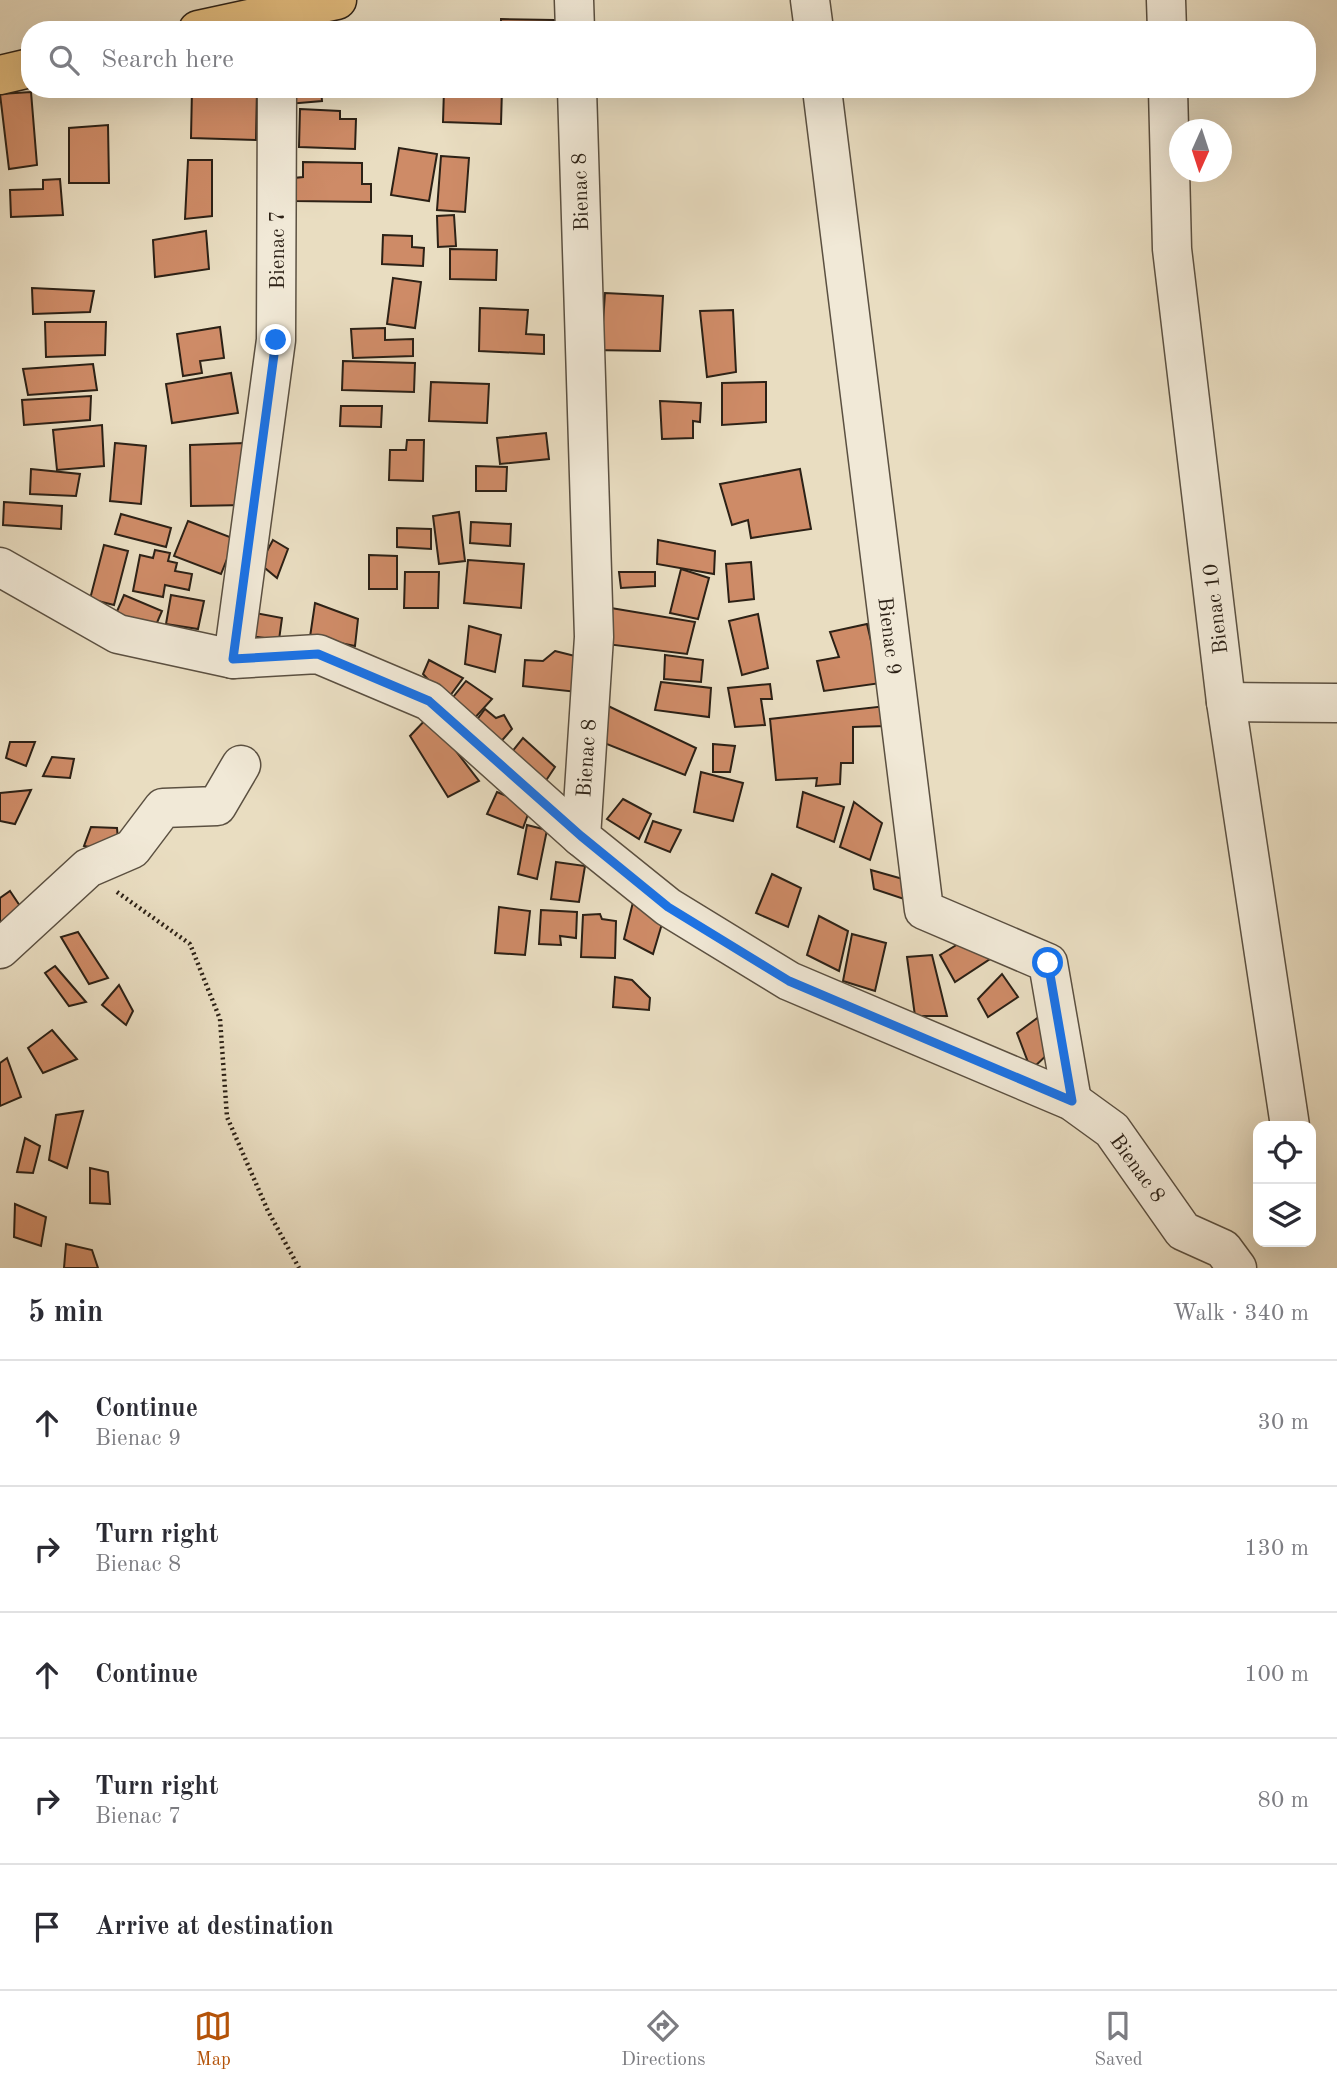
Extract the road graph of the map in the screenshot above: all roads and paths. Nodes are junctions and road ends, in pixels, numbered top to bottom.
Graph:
1 (337, 0) edge
2 (574, 0) edge
3 (810, 0) edge
4 (1166, 0) edge
5 (232, 11) edge
6 (214, 21) edge
7 (274, 21) edge
8 (281, 21) edge
9 (575, 21) edge
10 (813, 21) edge
11 (1167, 21) edge
12 (21, 70) edge
13 (0, 75) edge
14 (277, 98) edge
15 (577, 98) edge
16 (823, 98) edge
17 (1168, 98) edge
18 (0, 567) edge
19 (233, 659) junction
20 (1226, 702) junction
21 (1337, 703) edge
22 (241, 765) dead end
23 (581, 836) junction
24 (88, 868) junction
25 (0, 949) edge
26 (1072, 1101) junction
27 (1289, 1121) edge
28 (299, 1268) edge
29 (1237, 1268) edge

1 - 8 main road
2 - 9 street
3 - 10 street
4 - 11 street
5 - 6 main road
5 - 7 main road
12 - 13 main road
14 - 19 street, Bienac 7
15 - 23 street, Bienac 8
16 - 26 street, Bienac 9
17 - 20 street, Bienac 10
18 - 19 street
19 - 23 street
20 - 21 street
20 - 27 street, Bienac 10
22 - 24 street
23 - 26 street, Bienac 8
24 - 25 street
24 - 28 path
26 - 29 street, Bienac 8

